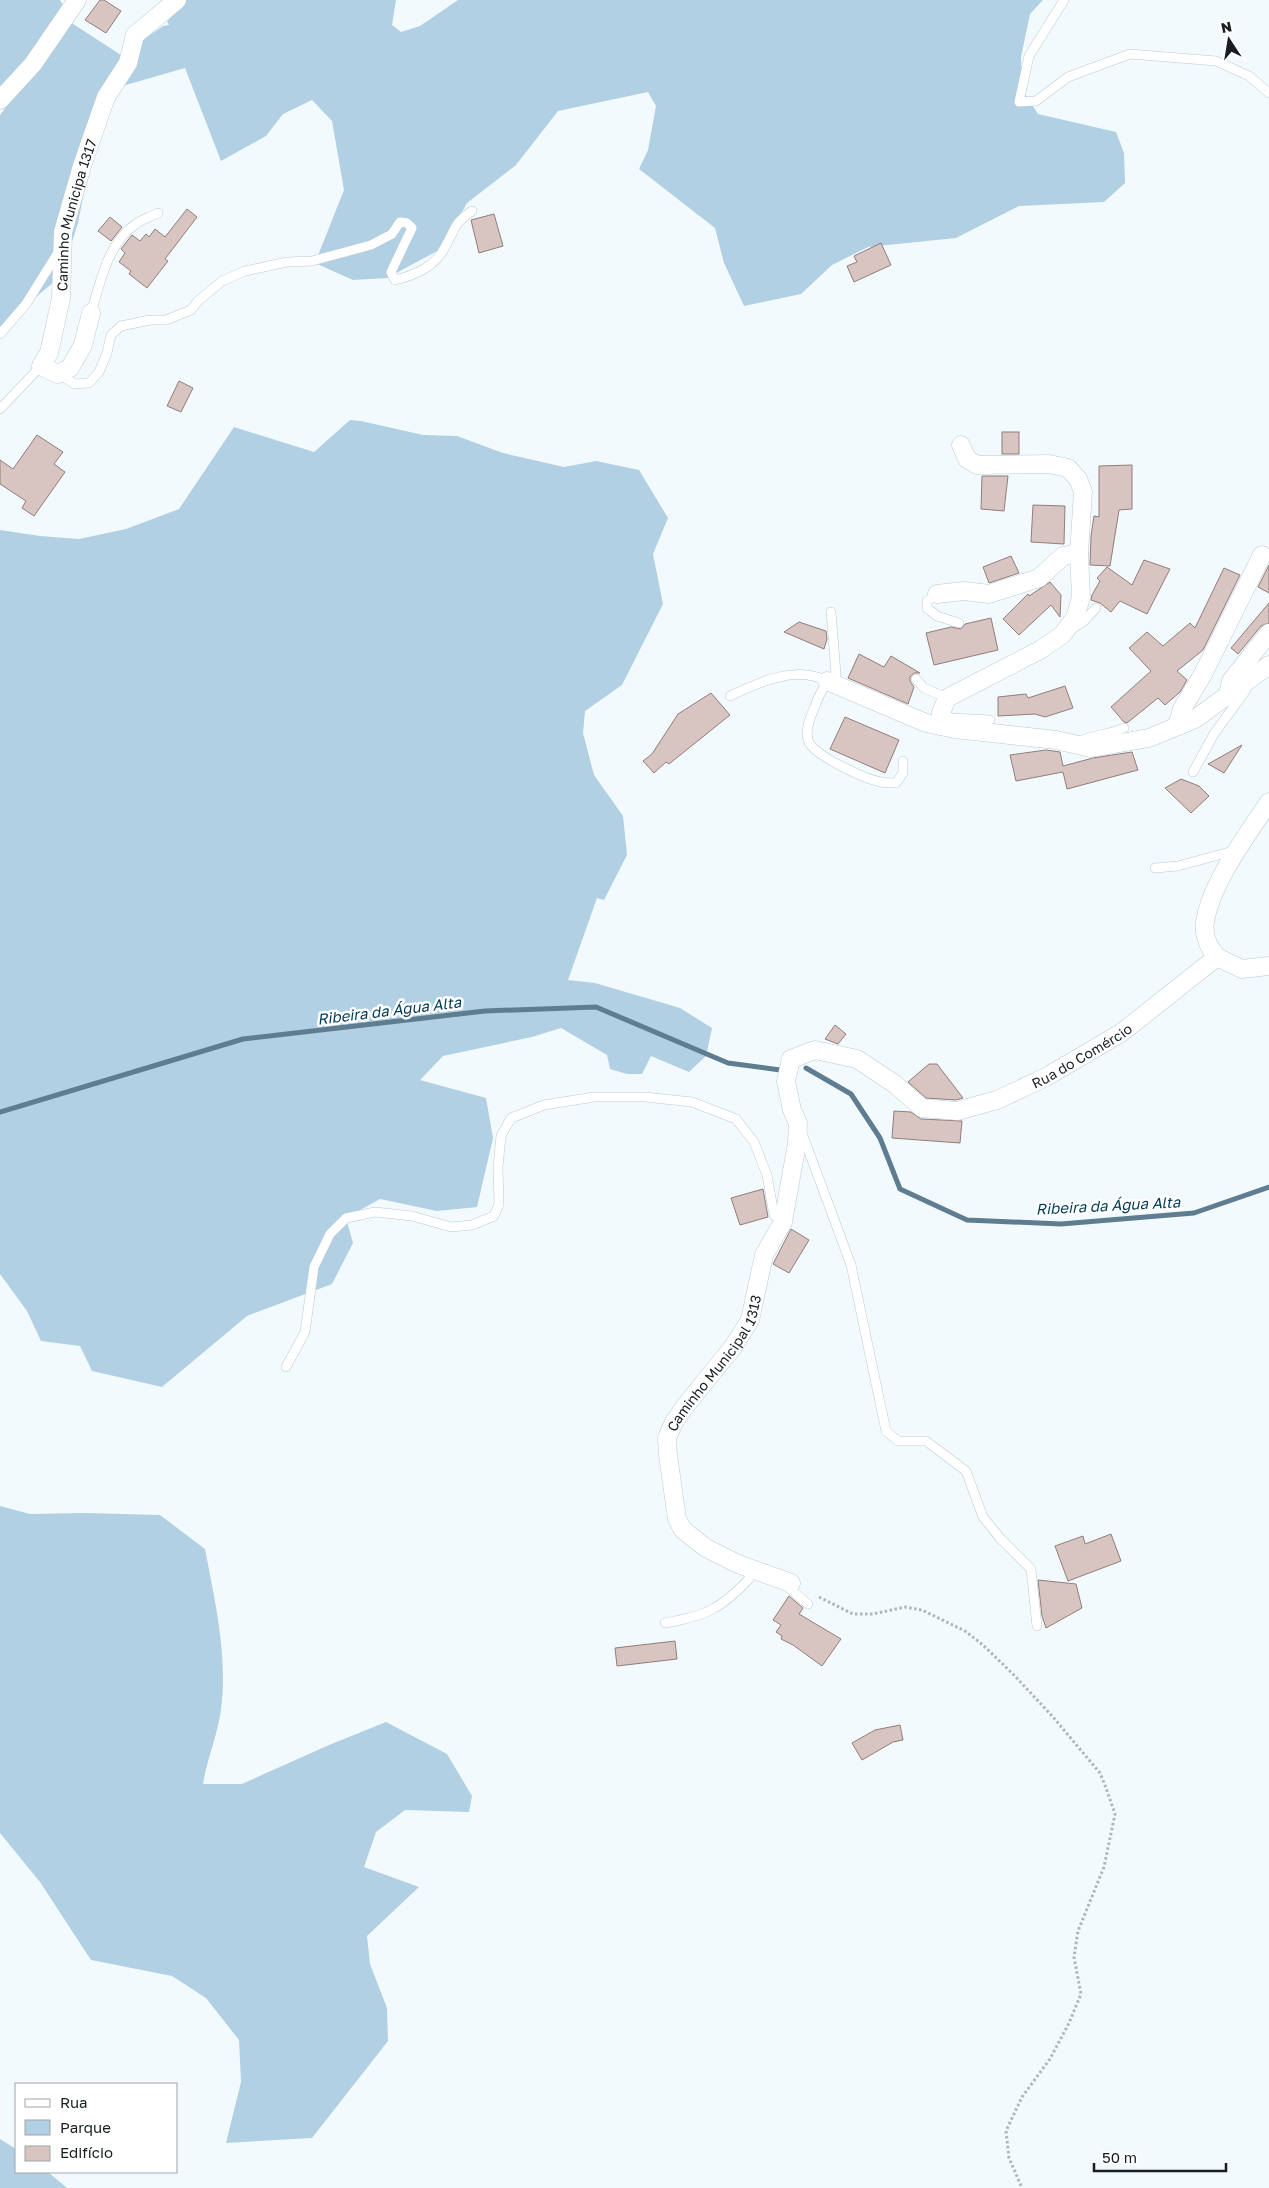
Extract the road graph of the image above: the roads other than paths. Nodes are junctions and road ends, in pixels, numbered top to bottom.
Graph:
1 (77, 0) edge
2 (177, 0) edge
3 (1064, 0) edge
4 (1269, 93) edge
5 (0, 100) edge
6 (472, 210) dead end
7 (158, 214) dead end
8 (62, 247) junction
9 (91, 313) joint
10 (0, 334) edge
11 (41, 366) junction
12 (58, 374) junction
13 (0, 409) edge
14 (962, 445) dead end
15 (1079, 554) junction
16 (1262, 555) dead end
17 (937, 594) joint
18 (1096, 608) dead end
19 (831, 612) dead end
20 (959, 623) dead end
21 (1269, 633) edge
22 (1062, 635) junction
23 (1269, 664) edge
24 (916, 679) dead end
25 (1244, 681) junction
26 (827, 682) junction
27 (1228, 693) junction
28 (730, 696) dead end
29 (943, 712) junction
30 (990, 720) dead end
31 (1177, 726) junction
32 (1124, 728) dead end
33 (1073, 744) junction
34 (903, 762) dead end
35 (1193, 772) dead end
36 (1269, 802) edge
37 (1237, 850) junction
38 (1155, 868) dead end
39 (1217, 957) junction
40 (1269, 966) edge
41 (786, 1081) joint
42 (798, 1123) junction
43 (783, 1222) junction
44 (286, 1367) dead end
45 (749, 1568) junction
46 (785, 1581) joint
47 (808, 1604) dead end
48 (665, 1623) dead end
49 (1037, 1626) dead end

1 - 5 street
2 - 8 street, Caminho Municipa 1317
3 - 4 lane
6 - 12 lane
7 - 9 lane
8 - 10 lane
8 - 11 street, Caminho Municipa 1317
9 - 12 street
11 - 12 street
11 - 13 lane
14 - 15 street
15 - 17 street
15 - 22 street
16 - 31 street
17 - 20 lane
18 - 22 lane
19 - 26 lane
21 - 27 street
22 - 29 street
23 - 25 street
24 - 29 lane
25 - 27 street
25 - 35 lane
26 - 28 lane
26 - 29 street
26 - 34 lane
27 - 31 street
29 - 30 lane
29 - 33 street
31 - 33 street
32 - 33 lane
36 - 37 street
37 - 38 lane
37 - 39 street
39 - 40 street
39 - 41 street, Rua do Comércio
41 - 42 street, Caminho Municipal 1313
42 - 43 street, Caminho Municipal 1313
42 - 49 lane
43 - 44 lane
43 - 45 street, Caminho Municipal 1313
45 - 46 street, Caminho Municipal 1313
45 - 48 lane
46 - 47 lane

